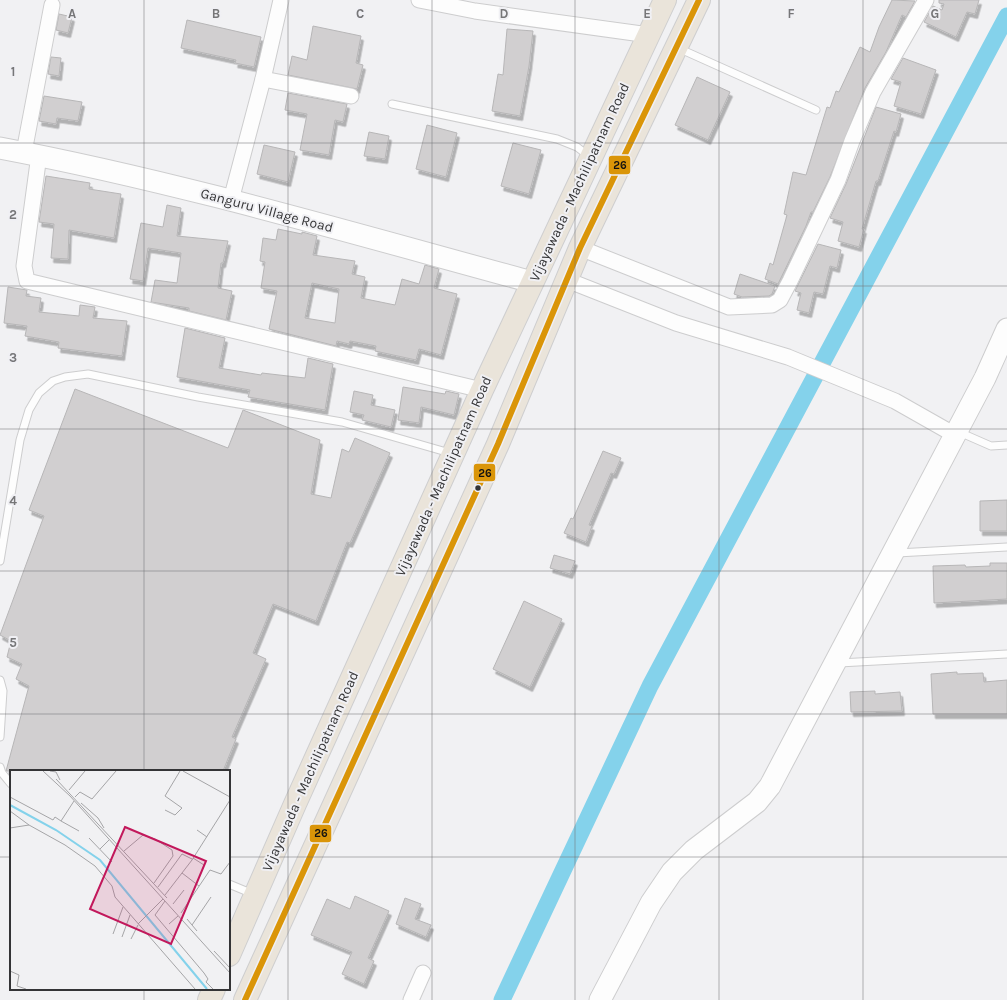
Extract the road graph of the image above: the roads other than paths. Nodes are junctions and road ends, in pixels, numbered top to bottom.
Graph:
1 (281, 0) edge
2 (419, 0) edge
3 (665, 0) edge
4 (700, 0) edge
5 (926, 0) edge
6 (52, 5) dead end
7 (649, 35) junction
8 (678, 48) junction
9 (263, 79) junction
10 (351, 96) dead end
11 (392, 104) dead end
12 (816, 110) dead end
13 (0, 148) edge
14 (32, 154) junction
15 (590, 157) junction
16 (231, 200) junction
17 (580, 248) junction
18 (566, 280) junction
19 (532, 282) junction
20 (1007, 329) edge
21 (482, 390) junction
22 (956, 433) junction
23 (1007, 445) edge
24 (453, 454) junction
25 (1007, 547) edge
26 (893, 553) junction
27 (0, 561) edge
28 (1007, 654) edge
29 (834, 664) junction
30 (0, 680) edge
31 (0, 736) edge
32 (0, 767) edge
33 (10, 783) edge
34 (230, 884) edge
35 (255, 895) junction
36 (230, 953) edge
37 (423, 973) dead end
38 (214, 990) edge
39 (209, 1000) edge
40 (244, 1000) edge
41 (411, 1000) edge
42 (600, 1000) edge

1 - 9 street
2 - 7 street
3 - 7 highway, Vijayawada - Machilipatnam Road
4 - 8 highway, Vijayawada - Machilipatnam Road
5 - 17 street
6 - 14 street
7 - 15 highway, Vijayawada - Machilipatnam Road
8 - 12 lane
8 - 17 highway, Vijayawada - Machilipatnam Road
9 - 10 street
9 - 16 street
11 - 15 lane
13 - 14 street, Ganguru Village Road
14 - 16 street, Ganguru Village Road
14 - 21 street
15 - 19 highway, Vijayawada - Machilipatnam Road
16 - 19 street, Ganguru Village Road
17 - 18 highway, Vijayawada - Machilipatnam Road
18 - 22 street
18 - 40 highway, Vijayawada - Machilipatnam Road
19 - 21 highway, Vijayawada - Machilipatnam Road
20 - 22 street
21 - 24 highway, Vijayawada - Machilipatnam Road
22 - 23 lane
22 - 26 street
24 - 27 lane
24 - 35 highway, Vijayawada - Machilipatnam Road
25 - 26 lane
26 - 29 street
28 - 29 lane
29 - 42 street
30 - 31 lane
32 - 33 lane
34 - 35 lane
35 - 36 highway, Vijayawada - Machilipatnam Road
37 - 41 street
38 - 39 highway

